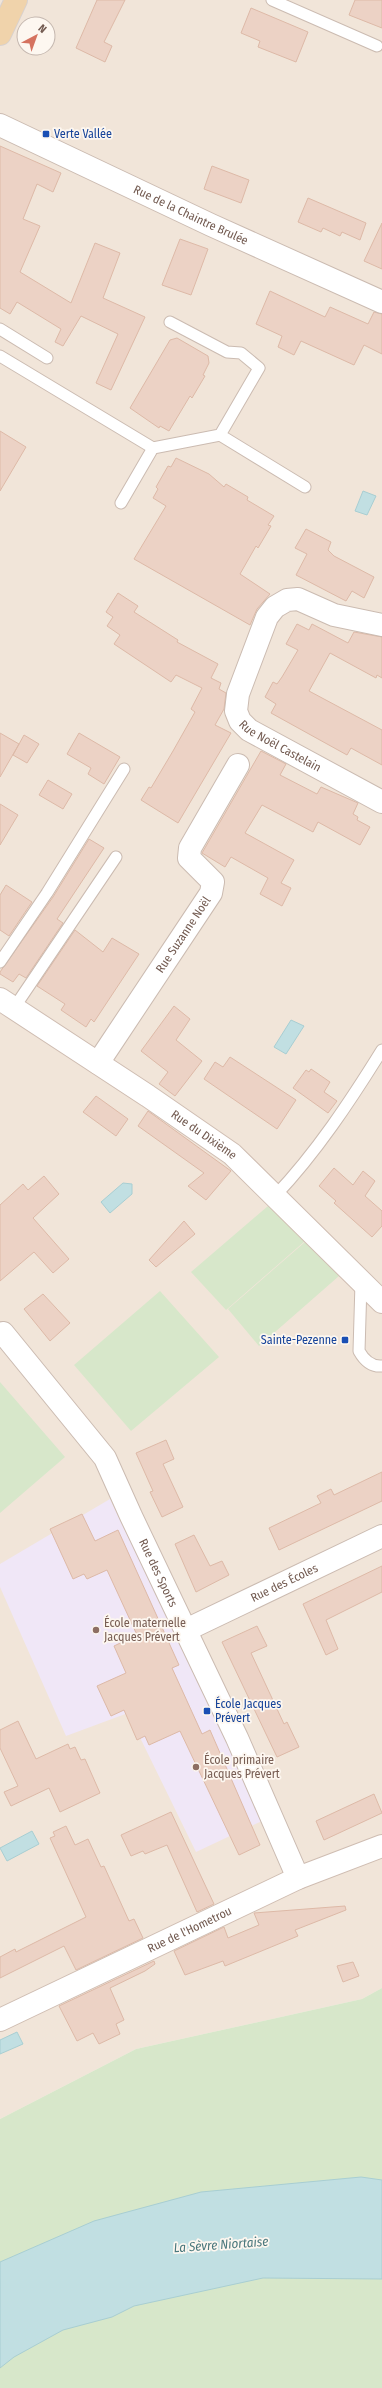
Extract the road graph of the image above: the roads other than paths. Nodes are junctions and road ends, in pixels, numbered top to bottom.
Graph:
1 (16, 0) edge
2 (272, 0) edge
3 (0, 34) edge
4 (378, 46) dead end
5 (0, 125) edge
6 (382, 302) edge
7 (170, 322) dead end
8 (0, 329) edge
9 (0, 356) edge
10 (47, 358) dead end
11 (220, 435) junction
12 (153, 448) junction
13 (305, 487) dead end
14 (121, 503) dead end
15 (382, 625) edge
16 (238, 765) dead end
17 (124, 769) dead end
18 (382, 802) edge
19 (116, 857) dead end
20 (0, 962) edge
21 (7, 1004) edge
22 (382, 1050) edge
23 (98, 1064) junction
24 (275, 1196) junction
25 (361, 1281) junction
26 (382, 1302) edge
27 (3, 1333) dead end
28 (382, 1366) edge
29 (382, 1536) edge
30 (186, 1630) junction
31 (382, 1846) edge
32 (298, 1878) junction
33 (0, 2020) edge

1 - 3 main road
2 - 4 lane
5 - 6 street, Rue de la Chaintre Brulée
7 - 11 lane
8 - 10 lane
9 - 12 lane
11 - 12 lane
11 - 13 lane
12 - 14 lane
15 - 18 street, Rue Noël Castelain
16 - 23 street, Rue Suzanne Noël
17 - 20 lane
19 - 21 lane
21 - 23 street, Rue du Dixième
22 - 24 lane
23 - 24 street, Rue du Dixième
24 - 25 street, Rue du Dixième
25 - 26 street, Rue du Dixième
25 - 28 lane
27 - 30 street, Rue des Sports
29 - 30 street, Rue des Écoles
30 - 32 street, Rue des Sports
31 - 32 street, Rue de l'Hometrou
32 - 33 street, Rue de l'Hometrou

